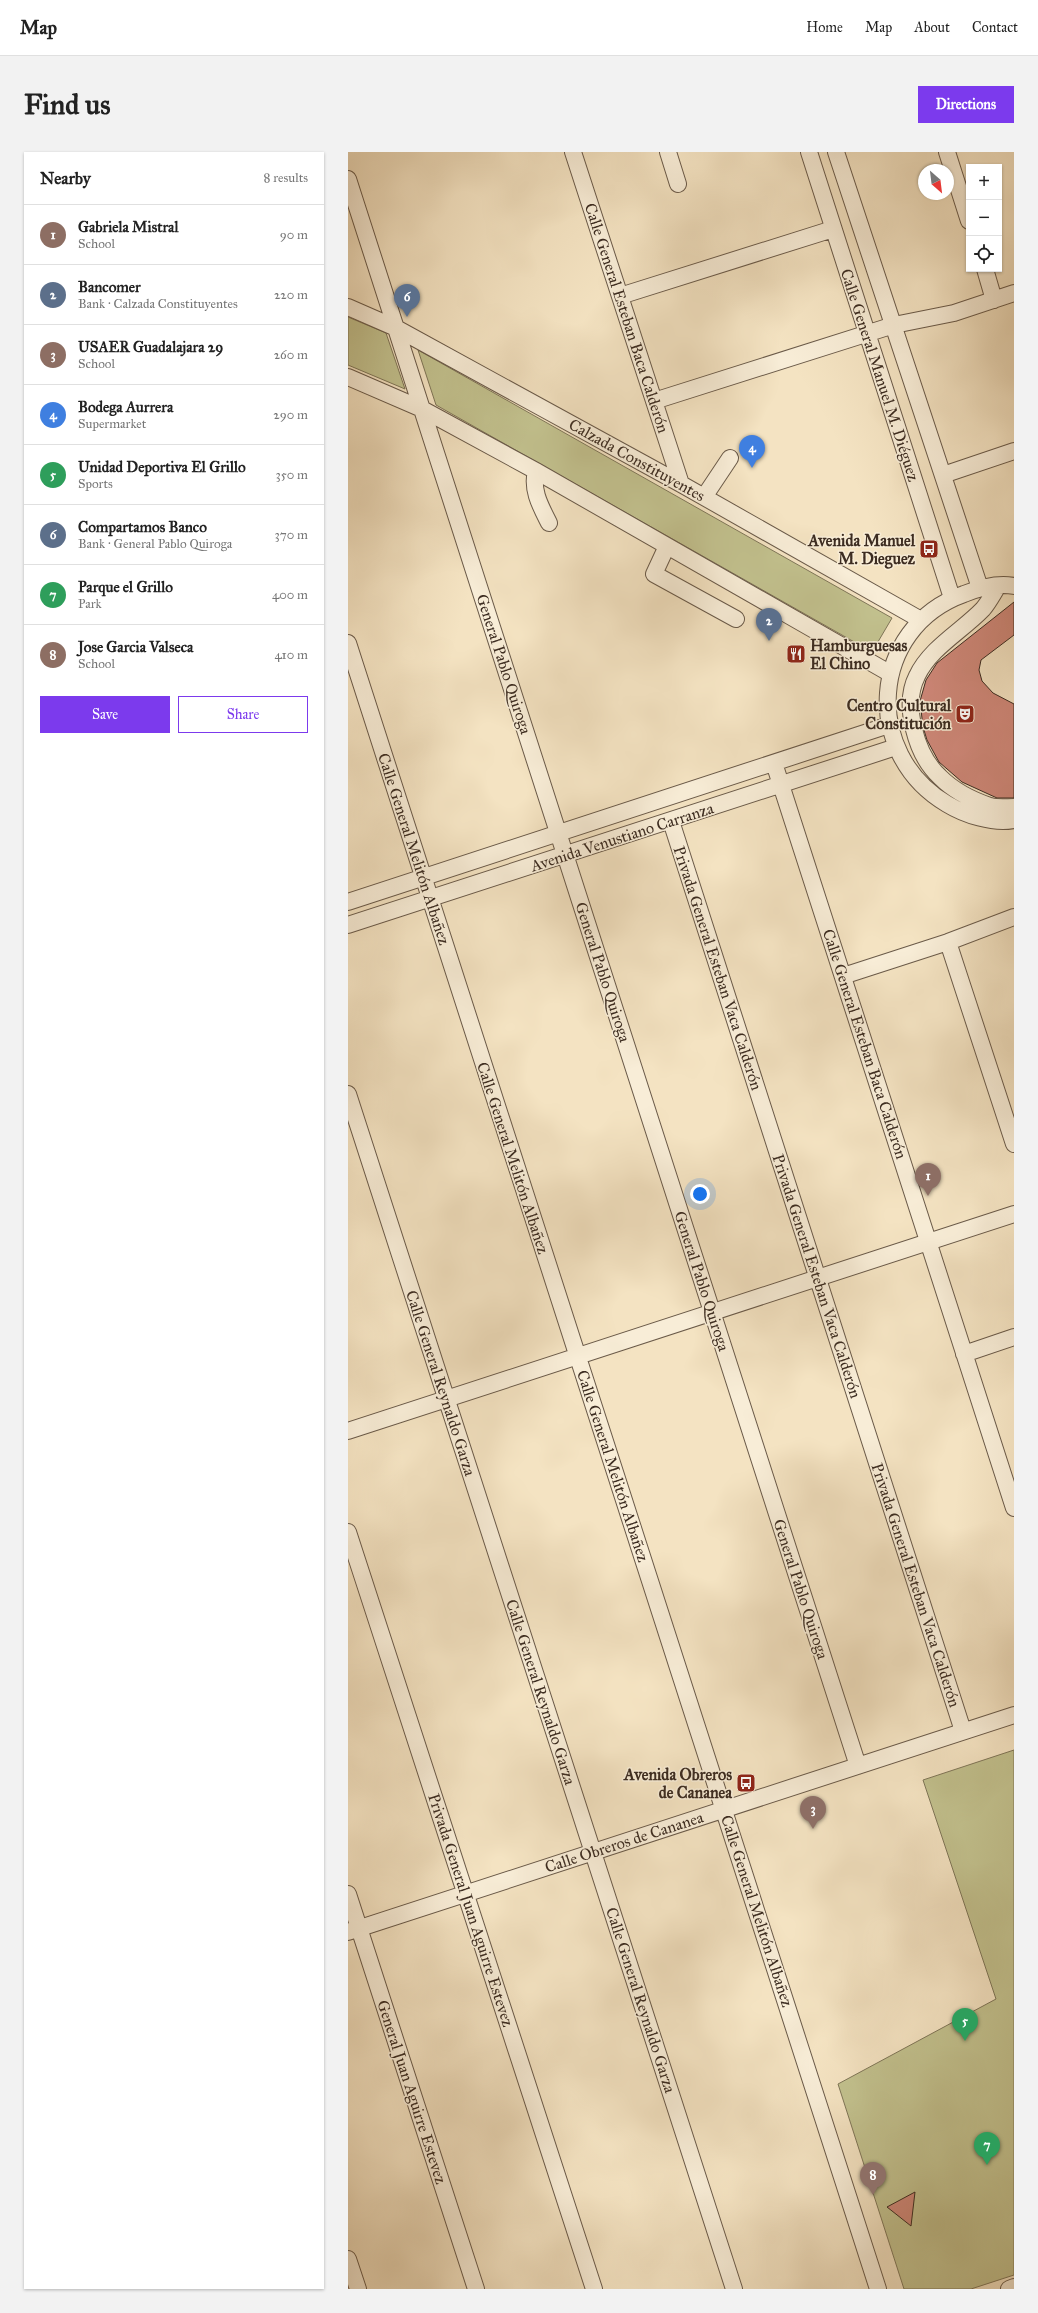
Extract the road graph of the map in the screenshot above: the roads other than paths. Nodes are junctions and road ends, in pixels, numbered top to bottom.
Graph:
1 (575, 152) edge
2 (668, 152) edge
3 (809, 152) edge
4 (836, 152) edge
5 (946, 152) edge
6 (348, 179) edge
7 (678, 184) dead end
8 (966, 212) edge
9 (354, 216) edge
10 (833, 229) junction
11 (985, 272) edge
12 (1014, 293) edge
13 (620, 296) junction
14 (994, 300) junction
15 (348, 307) edge
16 (894, 325) junction
17 (396, 328) junction
18 (867, 334) junction
19 (348, 377) edge
20 (654, 401) junction
21 (422, 409) junction
22 (1014, 451) edge
23 (730, 458) dead end
24 (536, 471) junction
25 (943, 475) junction
26 (681, 484) junction
27 (704, 497) junction
28 (548, 524) dead end
29 (667, 546) junction
30 (1006, 586) edge
31 (980, 588) junction
32 (952, 598) junction
33 (736, 619) dead end
34 (921, 620) junction
35 (348, 643) edge
36 (891, 674) junction
37 (889, 725) junction
38 (896, 747) junction
39 (774, 763) junction
40 (781, 785) junction
41 (1014, 808) edge
42 (1014, 820) edge
43 (671, 821) junction
44 (558, 833) junction
45 (565, 855) junction
46 (423, 877) junction
47 (430, 899) junction
48 (348, 902) edge
49 (1014, 917) edge
50 (348, 925) edge
51 (948, 942) junction
52 (843, 976) junction
53 (348, 1094) edge
54 (1014, 1144) edge
55 (1014, 1214) edge
56 (929, 1242) junction
57 (817, 1278) junction
58 (712, 1313) junction
59 (1014, 1337) edge
60 (964, 1354) junction
61 (578, 1356) junction
62 (446, 1399) junction
63 (348, 1431) edge
64 (1014, 1508) edge
65 (348, 1532) edge
66 (1014, 1715) edge
67 (963, 1731) junction
68 (858, 1766) junction
69 (724, 1809) junction
70 (593, 1852) junction
71 (348, 1894) edge
72 (465, 1894) junction
73 (354, 1930) edge
74 (348, 2259) edge
75 (1014, 2287) edge
76 (358, 2289) edge
77 (476, 2289) edge
78 (594, 2289) edge
79 (734, 2289) edge
80 (878, 2289) edge
81 (1008, 2289) edge

1 - 13 street, Calle General Esteban Baca Calderón
2 - 7 street
3 - 10 street, Calle General Manuel M. Diéguez
4 - 16 street, Calle General Manuel M. Diéguez
5 - 8 street
6 - 9 street, General Pablo Quiroga
9 - 17 street, General Pablo Quiroga
10 - 13 street
10 - 18 street, Calle General Manuel M. Diéguez
11 - 14 street
12 - 14 street
13 - 20 street, Calle General Esteban Baca Calderón
14 - 16 street
15 - 17 street, Calzada Constituyentes
16 - 18 street
16 - 25 street, Calle General Manuel M. Diéguez
17 - 21 street, General Pablo Quiroga
17 - 26 street, Calzada Constituyentes
18 - 20 street
18 - 32 street, Calle General Manuel M. Diéguez
19 - 21 street
20 - 26 street, Calle General Esteban Baca Calderón
21 - 24 street
21 - 44 street, General Pablo Quiroga
22 - 25 street
23 - 27 street
24 - 28 street
24 - 29 street
25 - 31 street, Calle General Manuel M. Diéguez
26 - 27 street, Calzada Constituyentes
27 - 34 street, Calzada Constituyentes
29 - 33 street
29 - 36 street
30 - 31 street
30 - 41 street
31 - 32 street
32 - 34 street
34 - 36 street
35 - 46 street, Calle General Melitón Albañez
36 - 37 street
37 - 38 street
37 - 39 street, Avenida Venustiano Carranza
38 - 40 street, Avenida Venustiano Carranza
38 - 42 street
39 - 40 street, Calle General Esteban Baca Calderón
39 - 44 street, Avenida Venustiano Carranza
40 - 43 street, Avenida Venustiano Carranza
40 - 52 street, Calle General Esteban Baca Calderón
43 - 45 street, Avenida Venustiano Carranza
43 - 57 street, Privada General Esteban Vaca Calderón
44 - 45 street, General Pablo Quiroga
44 - 46 street, Avenida Venustiano Carranza
45 - 47 street, Avenida Venustiano Carranza
45 - 58 street, General Pablo Quiroga
46 - 47 street, Calle General Melitón Albañez
46 - 48 street, Avenida Venustiano Carranza
47 - 50 street, Avenida Venustiano Carranza
47 - 61 street, Calle General Melitón Albañez
49 - 51 street
51 - 52 street
51 - 54 street
52 - 56 street, Calle General Esteban Baca Calderón
53 - 62 street, Calle General Reynaldo Garza
55 - 56 street
56 - 57 street
56 - 60 street, Calle General Esteban Baca Calderón
57 - 58 street
57 - 67 street, Privada General Esteban Vaca Calderón
58 - 61 street
58 - 68 street, General Pablo Quiroga
59 - 60 street
60 - 64 street, Calle General Esteban Baca Calderón
61 - 62 street
61 - 69 street, Calle General Melitón Albañez
62 - 63 street
62 - 70 street, Calle General Reynaldo Garza
65 - 72 street, Privada General Juan Aguirre Estevez
66 - 67 street, Calle Obreros de Cananea
67 - 68 street, Calle Obreros de Cananea
68 - 69 street, Calle Obreros de Cananea
69 - 70 street, Calle Obreros de Cananea
69 - 80 street, Calle General Melitón Albañez
70 - 72 street, Calle Obreros de Cananea
70 - 79 street, Calle General Reynaldo Garza
71 - 73 street, General Juan Aguirre Estevez
72 - 73 street, Calle Obreros de Cananea
72 - 78 street, Privada General Juan Aguirre Estevez
73 - 77 street, General Juan Aguirre Estevez
74 - 76 street
75 - 81 street

